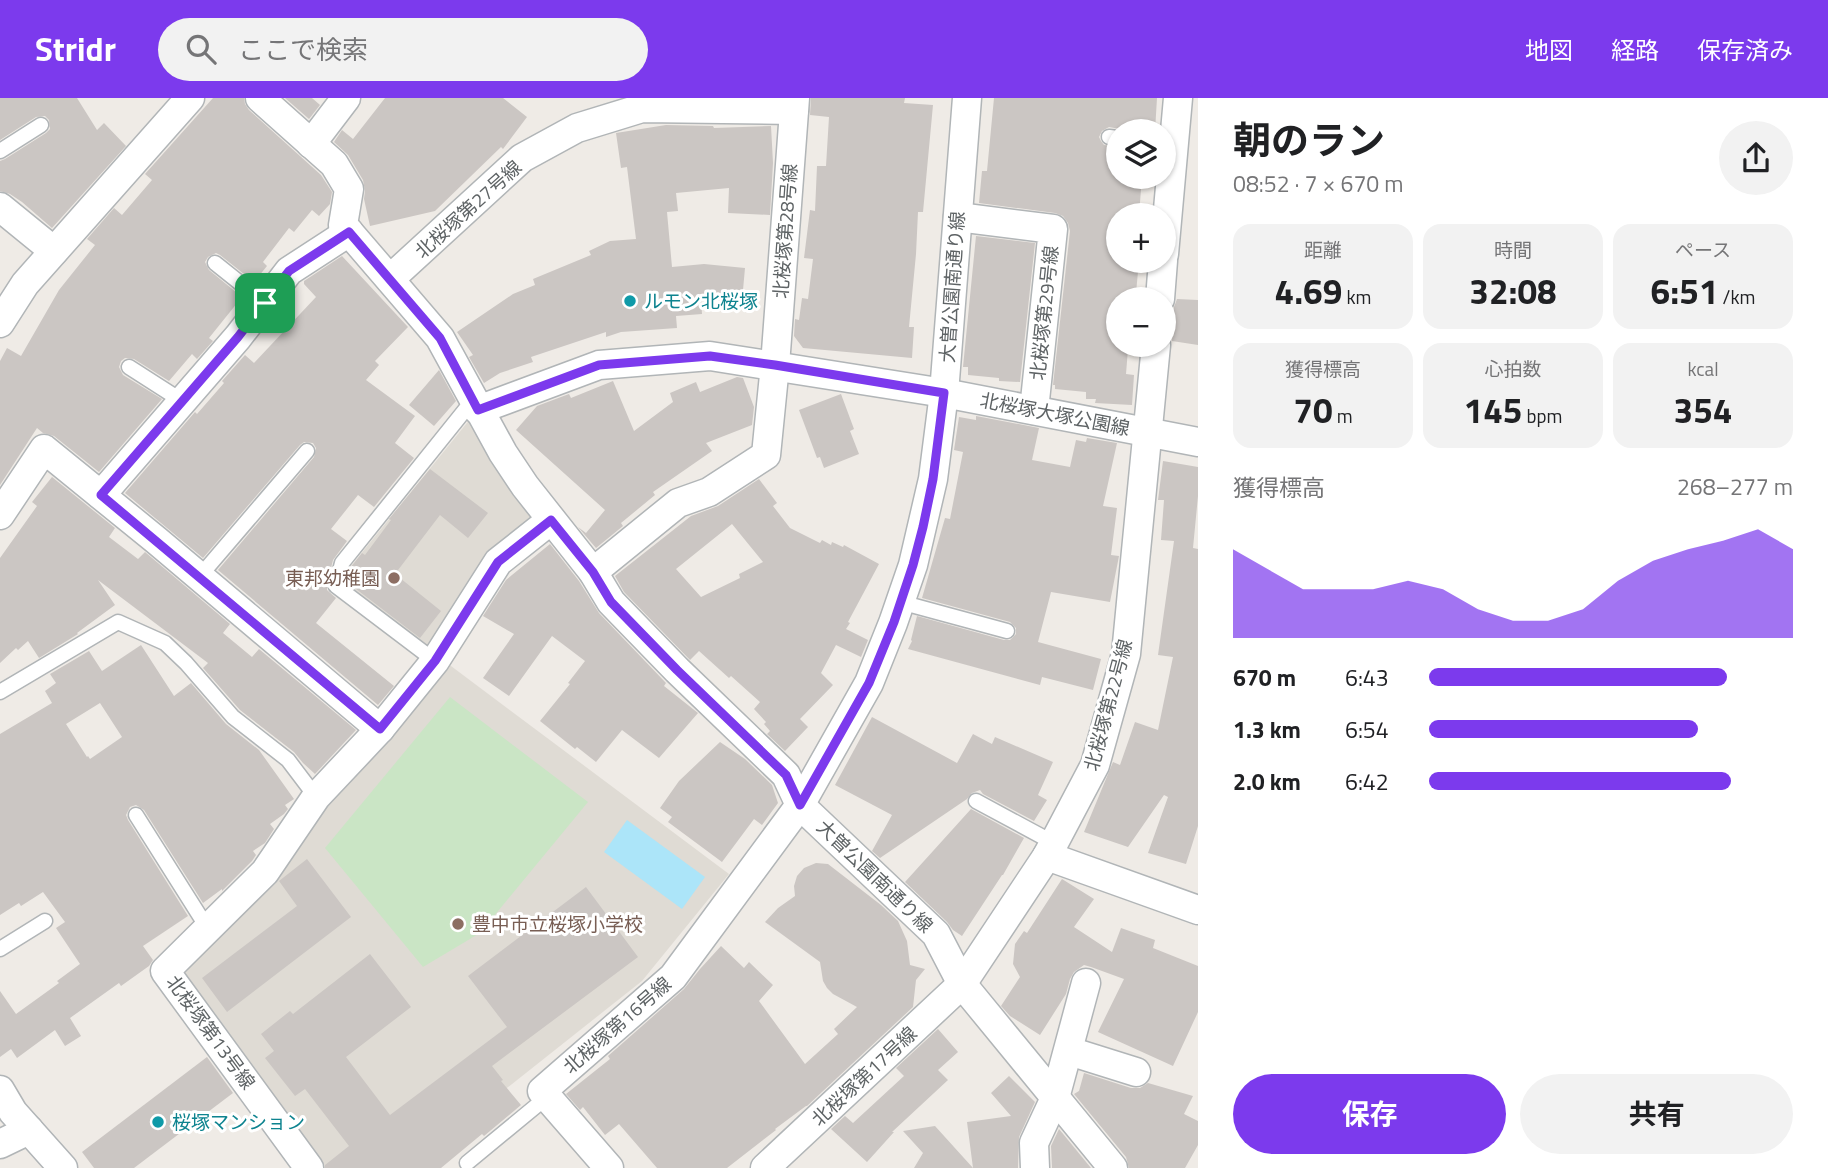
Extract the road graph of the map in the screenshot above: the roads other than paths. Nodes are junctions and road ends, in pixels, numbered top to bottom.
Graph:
1 (190, 98) edge
2 (260, 98) edge
3 (346, 98) edge
4 (967, 98) edge
5 (1178, 98) edge
6 (794, 104) edge
7 (1174, 119) edge
8 (40, 125) dead end
9 (311, 144) junction
10 (0, 151) edge
11 (0, 207) edge
12 (958, 217) junction
13 (349, 232) junction
14 (54, 251) junction
15 (215, 263) dead end
16 (390, 279) junction
17 (265, 303) junction
18 (0, 323) edge
19 (1155, 357) edge
20 (775, 365) junction
21 (129, 368) dead end
22 (944, 393) junction
23 (182, 401) junction
24 (475, 405) junction
25 (1034, 410) junction
26 (1148, 432) junction
27 (1198, 442) edge
28 (307, 451) dead end
29 (101, 495) junction
30 (0, 515) edge
31 (551, 520) junction
32 (593, 572) junction
33 (200, 576) junction
34 (900, 602) junction
35 (1007, 631) dead end
36 (435, 661) junction
37 (0, 692) edge
38 (380, 729) junction
39 (316, 797) junction
40 (976, 801) dead end
41 (800, 805) junction
42 (136, 815) dead end
43 (1050, 850) junction
44 (1198, 910) edge
45 (45, 921) dead end
46 (208, 929) junction
47 (0, 949) edge
48 (1086, 983) dead end
49 (962, 985) junction
50 (1069, 1051) junction
51 (1136, 1072) dead end
52 (0, 1090) edge
53 (547, 1097) junction
54 (1055, 1098) junction
55 (29, 1130) junction
56 (0, 1144) edge
57 (467, 1163) dead end
58 (63, 1168) edge
59 (309, 1168) edge
60 (609, 1168) edge
61 (765, 1168) edge
62 (1035, 1168) edge
63 (1112, 1168) edge

1 - 14 street
2 - 9 street
3 - 9 street
4 - 12 street, 大曽公園南通り線
5 - 7 street
6 - 16 street, 北桜塚第27号線
6 - 20 street, 北桜塚第28号線
8 - 10 lane
9 - 13 street
11 - 14 street
12 - 22 street, 大曽公園南通り線
12 - 25 street, 北桜塚第29号線
13 - 16 street
13 - 17 street
14 - 18 street
15 - 17 lane
16 - 24 street
17 - 23 street
19 - 26 street, 北桜塚第22号線
20 - 22 street, 北桜塚大塚公園線
20 - 24 street, 北桜塚大塚公園線
20 - 32 street, 北桜塚第28号線
21 - 23 lane
22 - 25 street, 北桜塚大塚公園線
22 - 34 street, 大曽公園南通り線
23 - 29 street
24 - 31 street
24 - 36 lane
25 - 26 street, 北桜塚大塚公園線
26 - 27 street, 北桜塚大塚公園線
26 - 43 street, 北桜塚第22号線
28 - 33 lane
29 - 30 street
29 - 33 street
31 - 32 street
31 - 36 street, 北桜塚第13号線
32 - 41 street
33 - 38 street
34 - 35 lane
34 - 41 street, 大曽公園南通り線
36 - 38 street, 北桜塚第13号線
37 - 39 lane
38 - 39 street, 北桜塚第13号線
39 - 46 street, 北桜塚第13号線
40 - 43 lane
41 - 49 street, 大曽公園南通り線
41 - 53 street, 北桜塚第16号線
42 - 46 lane
43 - 44 street
43 - 49 street, 北桜塚第22号線
45 - 47 lane
46 - 59 street, 北桜塚第13号線
48 - 50 street
49 - 54 street, 大曽公園南通り線
49 - 61 street, 北桜塚第17号線
50 - 51 street
50 - 54 street
52 - 55 street
53 - 57 lane
53 - 60 street
54 - 62 street
54 - 63 street, 大曽公園南通り線
55 - 56 street
55 - 58 street

